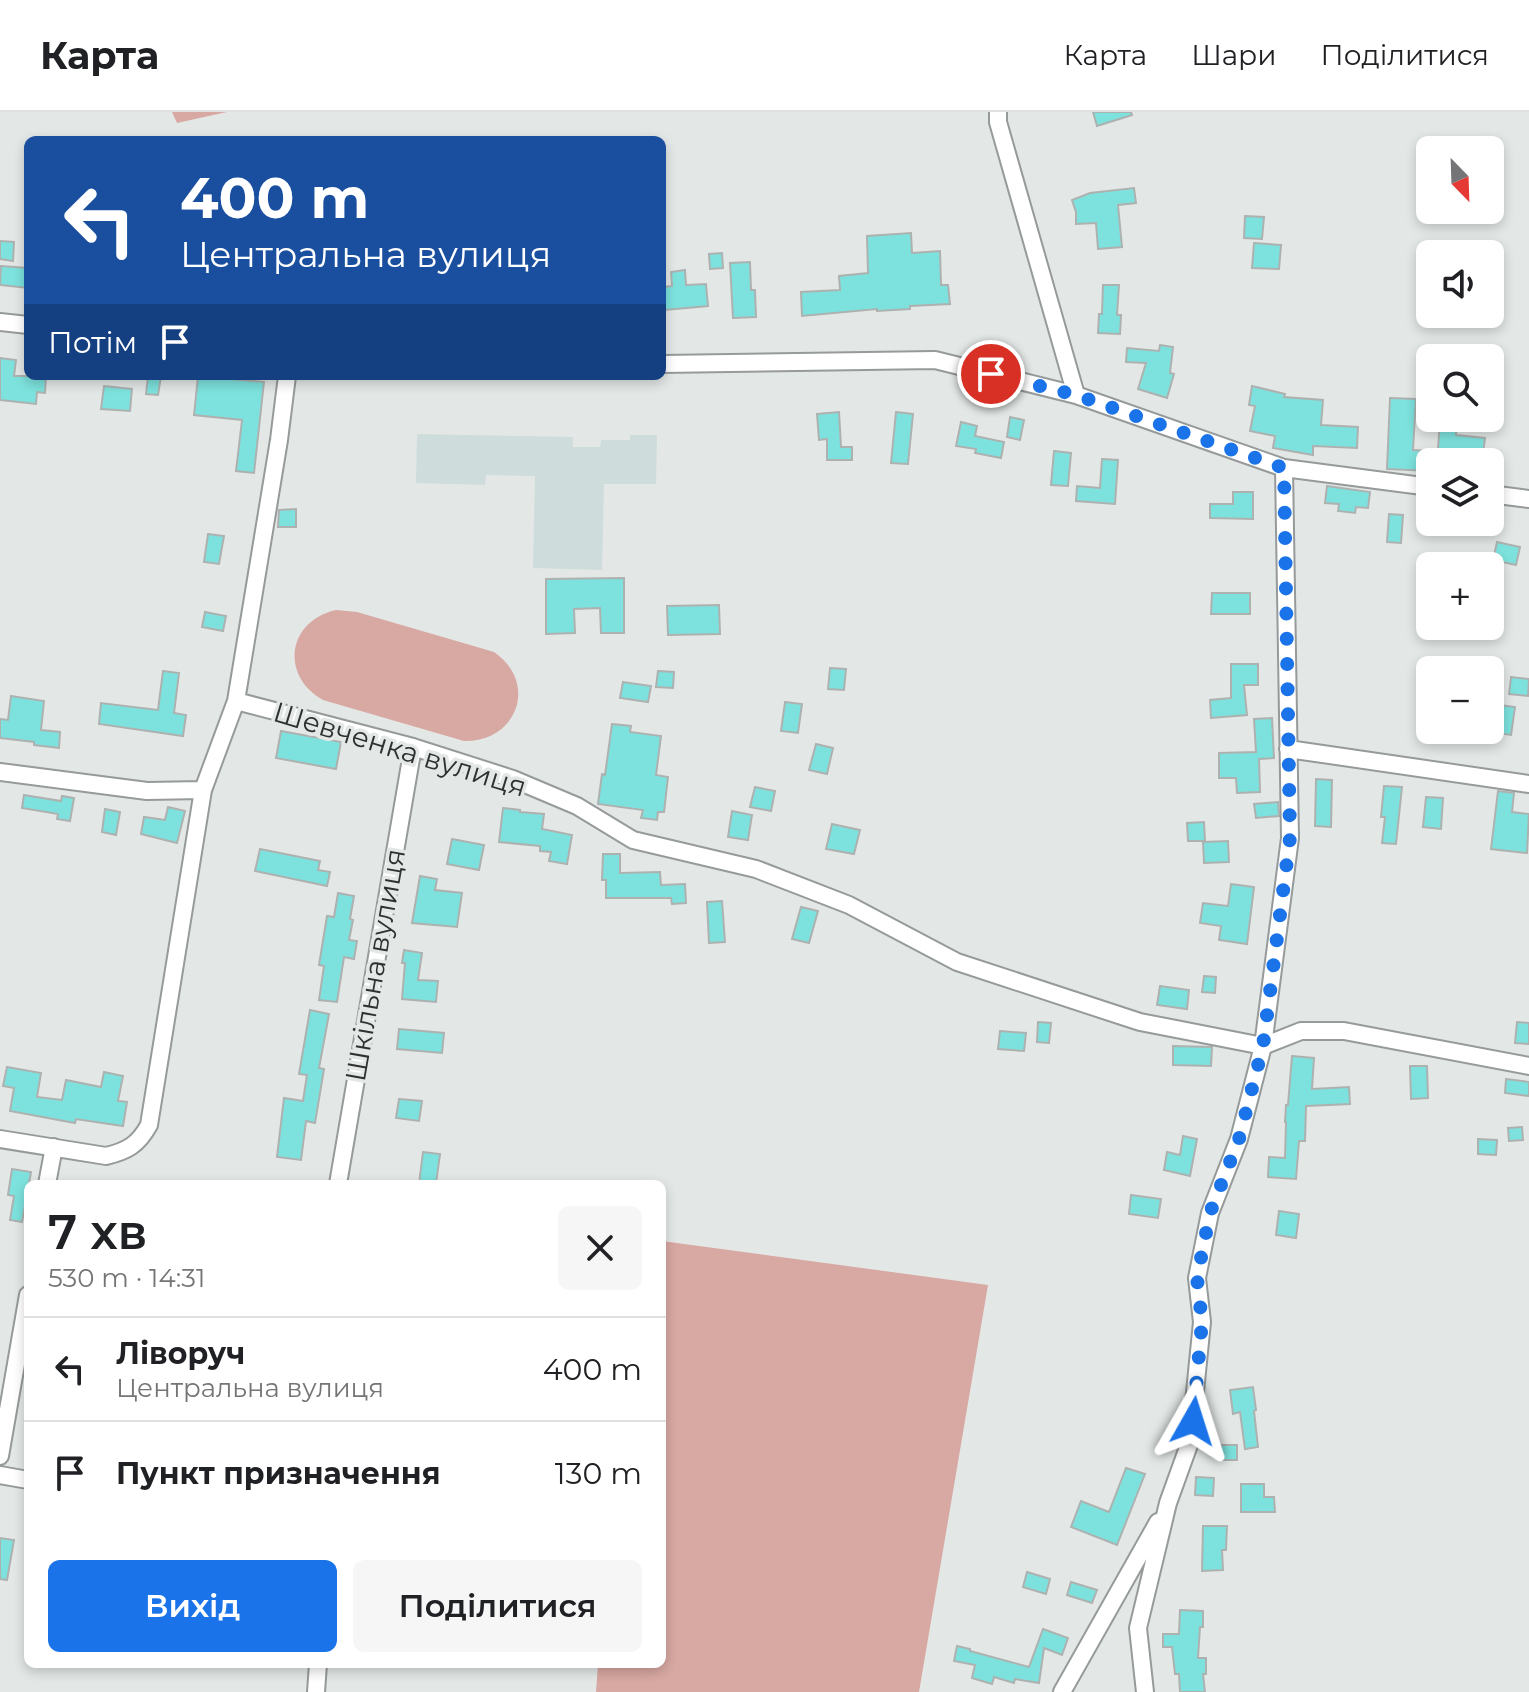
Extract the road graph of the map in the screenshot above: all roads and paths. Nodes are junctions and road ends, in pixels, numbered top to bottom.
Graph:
1 (998, 112) edge
2 (0, 322) edge
3 (24, 325) edge
4 (666, 364) edge
5 (286, 380) edge
6 (1076, 395) junction
7 (1284, 468) junction
8 (1416, 485) edge
9 (1504, 496) edge
10 (1529, 499) edge
11 (236, 701) junction
12 (413, 747) junction
13 (1288, 749) junction
14 (0, 772) edge
15 (1529, 784) edge
16 (203, 790) junction
17 (1263, 1046) junction
18 (1529, 1066) edge
19 (0, 1139) edge
20 (54, 1147) junction
21 (48, 1180) edge
22 (339, 1180) edge
23 (24, 1318) edge
24 (0, 1456) edge
25 (0, 1475) edge
26 (24, 1479) edge
27 (1168, 1503) junction
28 (318, 1668) edge
29 (316, 1692) edge
30 (1062, 1692) edge
31 (1145, 1692) edge

1 - 6 street
2 - 3 street
4 - 6 street
5 - 11 street
6 - 7 street
7 - 8 street
7 - 13 street
9 - 10 street
11 - 12 street, Шевченка вулиця
11 - 16 street, Шевченка вулиця
12 - 17 street, Шевченка вулиця
12 - 22 street, Шкільна вулиця
13 - 15 street
13 - 17 street
14 - 16 street
16 - 20 street, Шевченка вулиця
17 - 18 street
17 - 27 street
19 - 20 street
20 - 21 street
23 - 24 street
25 - 26 street
27 - 30 street
27 - 31 street
28 - 29 street

